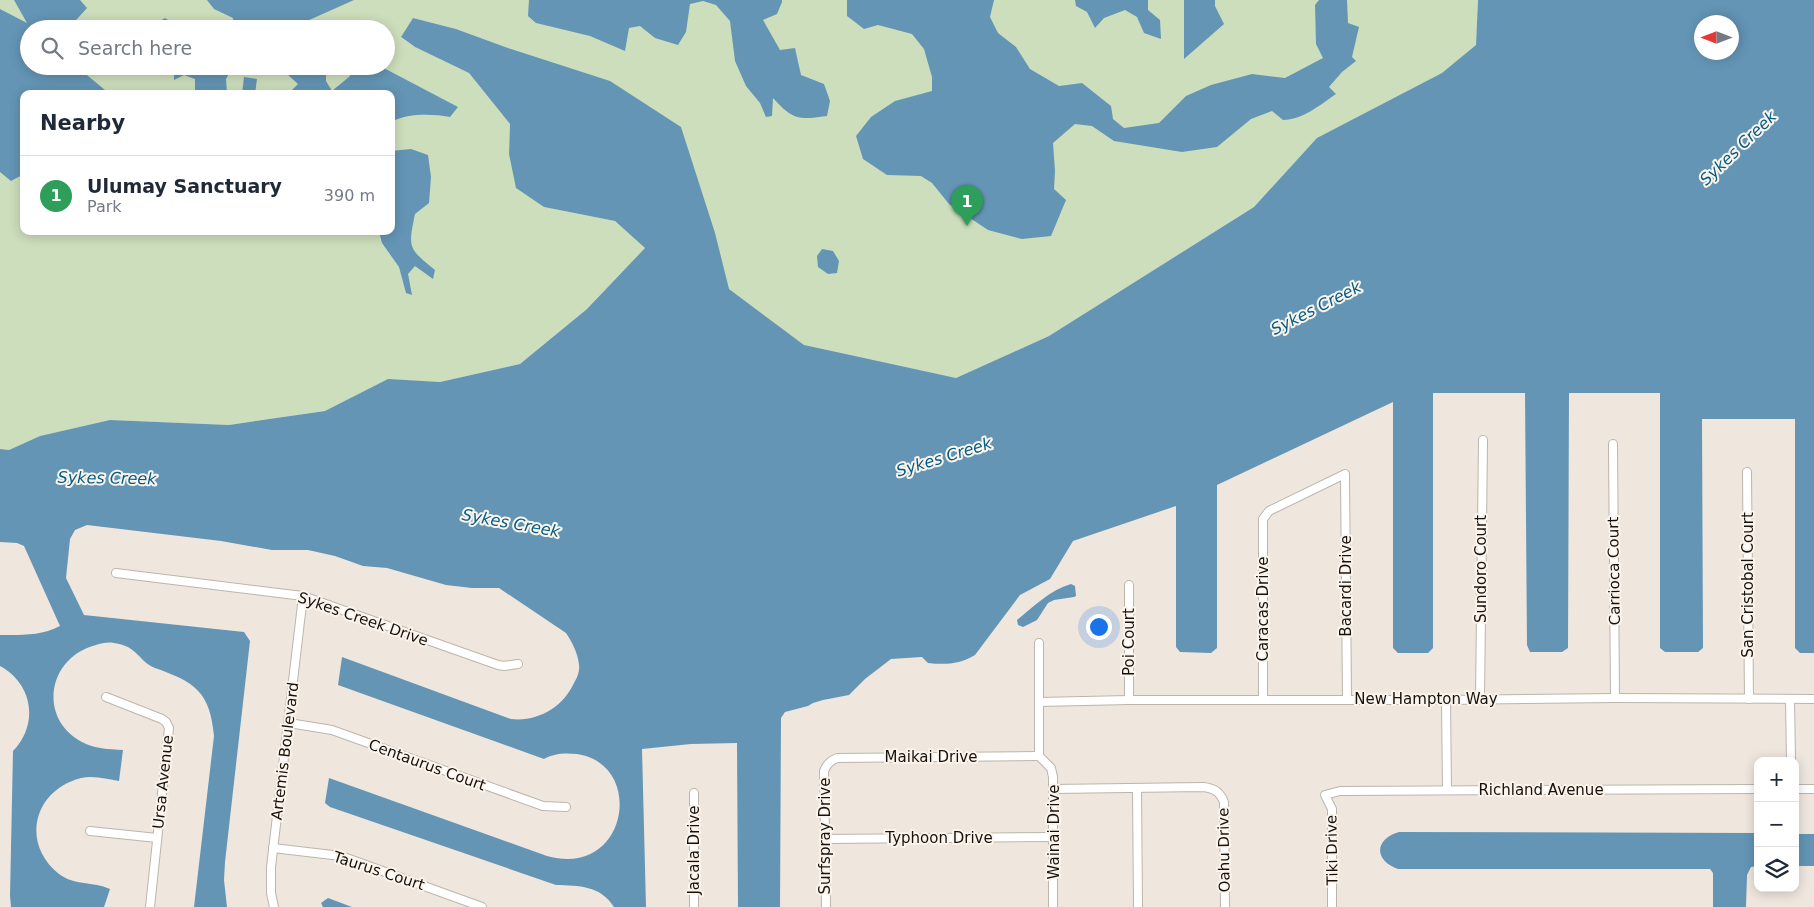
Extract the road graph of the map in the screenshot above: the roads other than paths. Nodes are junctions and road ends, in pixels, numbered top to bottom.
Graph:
1 (1482, 440) dead end
2 (1613, 444) dead end
3 (1747, 472) dead end
4 (1263, 519) joint
5 (116, 574) dead end
6 (1129, 585) dead end
7 (303, 596) junction
8 (1039, 643) dead end
9 (518, 664) dead end
10 (106, 697) dead end
11 (1615, 698) junction
12 (1263, 699) junction
13 (1347, 699) junction
14 (1480, 699) junction
15 (1749, 699) junction
16 (1790, 699) junction
17 (1129, 700) junction
18 (1446, 700) junction
19 (1814, 700) edge
20 (1039, 702) junction
21 (289, 723) junction
22 (1038, 756) junction
23 (1791, 757) edge
24 (827, 765) joint
25 (1137, 788) junction
26 (1799, 788) edge
27 (1754, 789) edge
28 (1814, 789) edge
29 (1054, 790) junction
30 (1447, 790) junction
31 (694, 793) dead end
32 (1324, 795) joint
33 (566, 807) dead end
34 (90, 831) dead end
35 (157, 838) junction
36 (1054, 838) junction
37 (825, 839) junction
38 (274, 848) junction
39 (150, 907) edge
40 (274, 907) edge
41 (482, 907) edge
42 (694, 907) edge
43 (826, 907) edge
44 (1053, 907) edge
45 (1138, 907) edge
46 (1225, 907) edge
47 (1332, 907) edge

1 - 14 street, Sundoro Court
2 - 11 street, Carrioca Court
3 - 15 street, San Cristobal Court
4 - 12 street, Caracas Drive
4 - 13 street, Bacardi Drive
5 - 7 street, Sykes Creek Drive
6 - 17 street, Poi Court
7 - 9 street, Sykes Creek Drive
7 - 21 street, Artemis Boulevard
8 - 20 street
10 - 35 street, Ursa Avenue
11 - 14 street, New Hampton Way
11 - 15 street, New Hampton Way
12 - 13 street, New Hampton Way
12 - 17 street, New Hampton Way
13 - 18 street, New Hampton Way
14 - 18 street, New Hampton Way
15 - 16 street, New Hampton Way
16 - 19 street, New Hampton Way
16 - 23 street
17 - 20 street, New Hampton Way
18 - 30 street
20 - 22 street
21 - 33 street, Centaurus Court
21 - 38 street, Artemis Boulevard
22 - 24 street, Maikai Drive
22 - 29 street, Wainai Drive
24 - 37 street, Surfspray Drive
25 - 29 street
25 - 45 street
25 - 46 street, Oahu Drive
26 - 28 street
27 - 30 street, Richland Avenue
29 - 36 street, Wainai Drive
30 - 32 street, Richland Avenue
31 - 42 street, Jacala Drive
32 - 47 street, Tiki Drive
34 - 35 street
35 - 39 street, Ursa Avenue
36 - 37 street, Typhoon Drive
36 - 44 street, Wainai Drive
37 - 43 street, Surfspray Drive
38 - 40 street, Artemis Boulevard
38 - 41 street, Taurus Court

